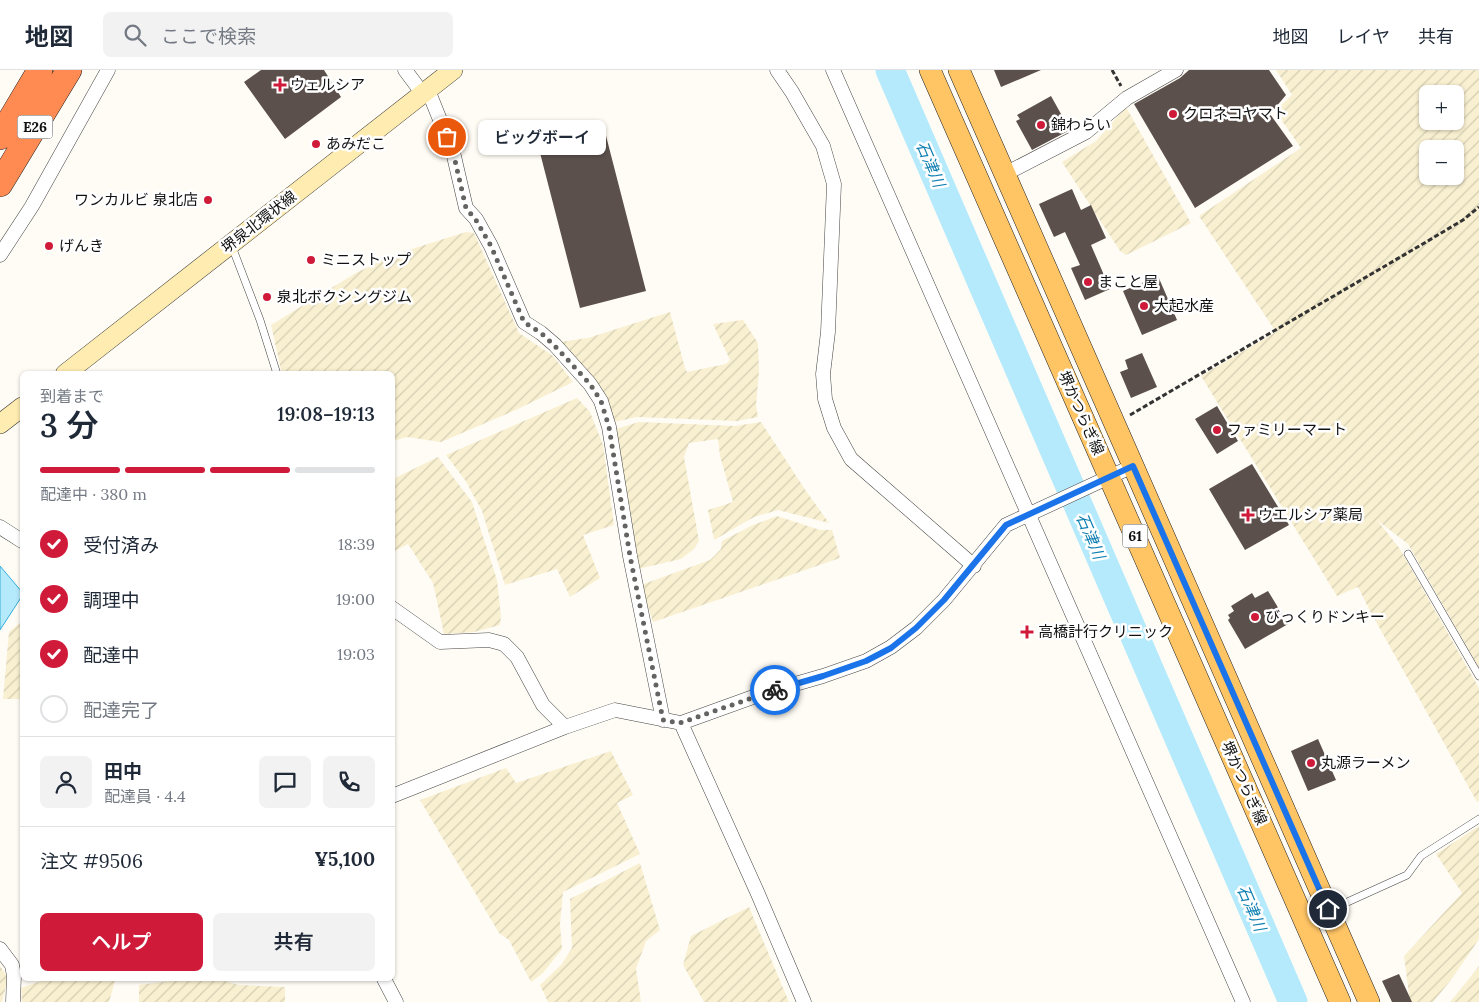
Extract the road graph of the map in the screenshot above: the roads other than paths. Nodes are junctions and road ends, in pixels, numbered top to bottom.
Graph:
1 (40, 70) edge
2 (69, 70) edge
3 (108, 70) edge
4 (404, 70) edge
5 (454, 70) edge
6 (777, 70) edge
7 (833, 70) edge
8 (930, 70) edge
9 (959, 70) edge
10 (1176, 70) edge
11 (426, 92) junction
12 (0, 137) edge
13 (1005, 174) junction
14 (0, 184) edge
15 (231, 244) junction
16 (0, 255) edge
17 (68, 371) edge
18 (276, 371) edge
19 (20, 408) edge
20 (0, 424) edge
21 (1133, 466) junction
22 (1100, 481) junction
23 (1028, 514) junction
24 (0, 527) edge
25 (20, 540) edge
26 (1408, 554) dead end
27 (974, 566) junction
28 (395, 610) edge
29 (1479, 676) edge
30 (663, 720) junction
31 (680, 723) junction
32 (565, 727) junction
33 (395, 795) edge
34 (1479, 819) edge
35 (1328, 909) junction
36 (0, 949) edge
37 (385, 981) edge
38 (13, 1002) edge
39 (396, 1002) edge
40 (804, 1002) edge
41 (1243, 1002) edge
42 (1340, 1002) edge
43 (1369, 1002) edge

1 - 12 highway, E26
2 - 14 highway, E26
3 - 16 street
4 - 11 street
5 - 11 main road, 堺泉北環状線
6 - 27 street
7 - 23 street
8 - 22 main road, 堺かつらぎ線 / 61
9 - 13 main road, 堺かつらぎ線 / 61
10 - 13 street
11 - 15 main road, 堺泉北環状線
11 - 30 street
13 - 21 main road, 堺かつらぎ線 / 61
15 - 17 main road, 堺泉北環状線
15 - 18 lane
19 - 20 main road
21 - 22 street
21 - 35 main road, 堺かつらぎ線 / 61
22 - 23 street
22 - 42 main road, 堺かつらぎ線 / 61
23 - 27 street
23 - 41 street
24 - 25 street
26 - 29 lane
27 - 31 street
28 - 32 street
30 - 31 street
30 - 32 street
31 - 40 street
32 - 33 street
34 - 35 lane
35 - 43 main road, 堺かつらぎ線 / 61
36 - 38 street
37 - 39 street

